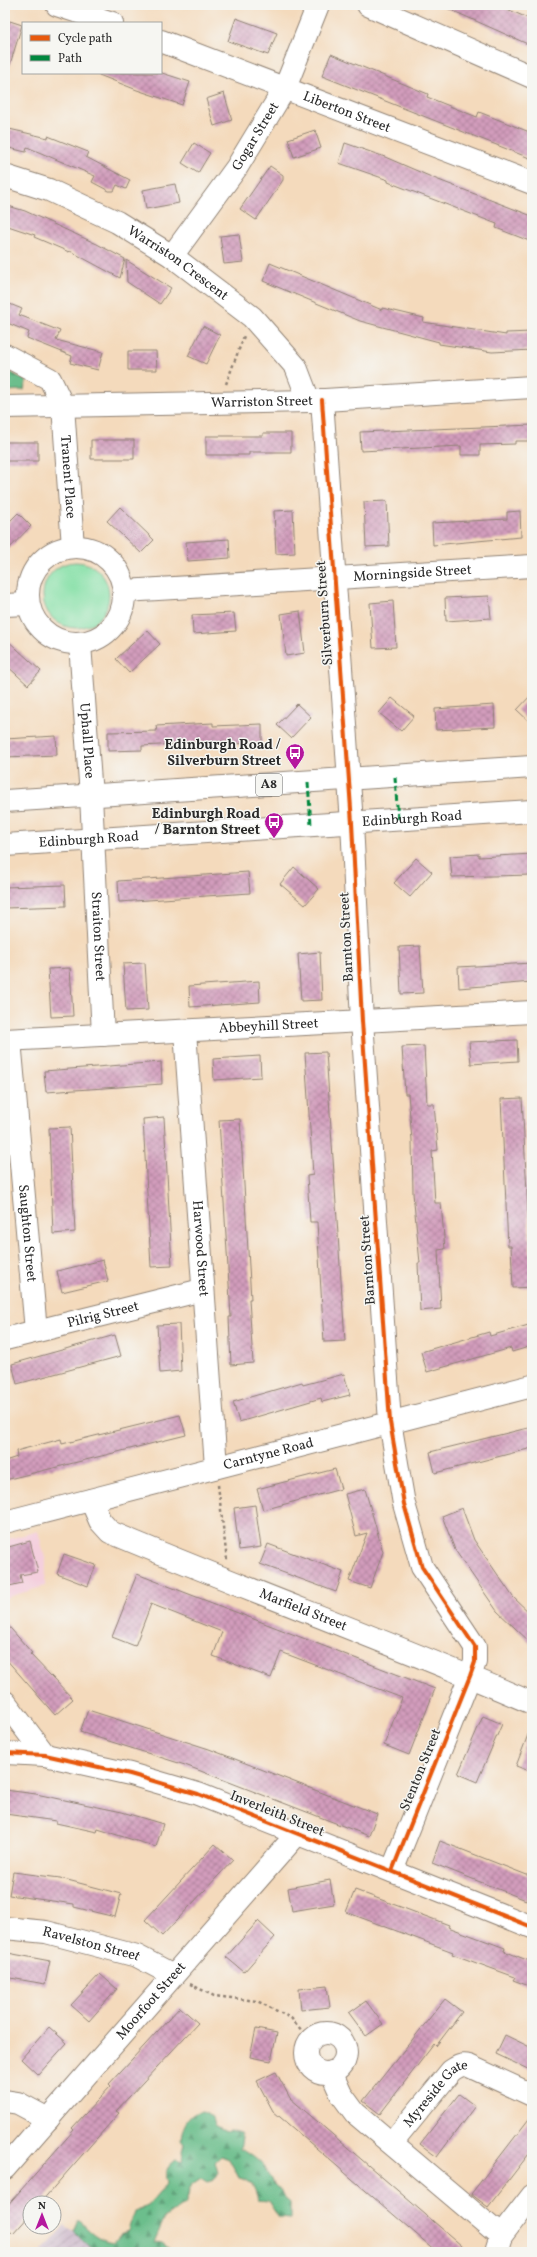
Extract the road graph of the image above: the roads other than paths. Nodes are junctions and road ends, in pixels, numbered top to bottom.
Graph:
1 (57, 5) edge
2 (318, 5) edge
3 (368, 5) edge
4 (109, 22) edge
5 (162, 41) edge
6 (532, 77) edge
7 (285, 88) junction
8 (5, 176) edge
9 (532, 183) edge
10 (172, 256) junction
11 (5, 355) edge
12 (532, 388) edge
13 (316, 401) junction
14 (63, 406) junction
15 (5, 407) edge
16 (74, 547) junction
17 (532, 566) edge
18 (333, 578) junction
19 (125, 591) junction
20 (5, 604) edge
21 (28, 604) junction
22 (80, 644) junction
23 (532, 768) edge
24 (349, 780) junction
25 (90, 796) junction
26 (5, 801) edge
27 (532, 811) edge
28 (352, 823) junction
29 (92, 839) junction
30 (5, 845) edge
31 (532, 1012) edge
32 (362, 1021) junction
33 (185, 1031) junction
34 (103, 1035) junction
35 (8, 1040) edge
36 (202, 1290) junction
37 (36, 1331) junction
38 (5, 1339) edge
39 (532, 1386) edge
40 (390, 1422) junction
41 (216, 1467) junction
42 (91, 1500) junction
43 (5, 1522) edge
44 (470, 1676) junction
45 (5, 1702) edge
46 (532, 1703) edge
47 (5, 1753) edge
48 (46, 1755) junction
49 (297, 1834) junction
50 (392, 1871) junction
51 (532, 1927) edge
52 (5, 1928) edge
53 (173, 1976) junction
54 (331, 2072) junction
55 (532, 2095) edge
56 (5, 2101) edge
57 (48, 2119) junction
58 (392, 2143) junction
59 (5, 2168) edge
60 (532, 2196) edge
61 (498, 2244) edge

1 - 4 street
2 - 7 street, Gogar Street
3 - 6 street
5 - 7 street, Liberton Street
7 - 9 street, Liberton Street
7 - 10 street, Gogar Street
8 - 10 street, Warriston Crescent
10 - 13 street, Warriston Crescent
11 - 14 street
12 - 13 street, Warriston Street
13 - 14 street, Warriston Street
13 - 18 street, Silverburn Street
14 - 15 street, Warriston Street
14 - 16 street, Tranent Place
16 - 19 street
16 - 21 street
17 - 18 street, Morningside Street
18 - 19 street, Morningside Street
18 - 24 street, Silverburn Street
19 - 22 street
20 - 21 street
21 - 22 street
22 - 25 street, Uphall Place
23 - 24 street, A8
24 - 25 street, A8
24 - 28 street, Silverburn Street
25 - 26 street, A8
25 - 29 street, Uphall Place
27 - 28 street, Edinburgh Road
28 - 29 street, Edinburgh Road
28 - 32 street, Barnton Street
29 - 30 street, Edinburgh Road
29 - 34 street, Straiton Street
31 - 32 street, Abbeyhill Street
32 - 33 street, Abbeyhill Street
32 - 40 street, Barnton Street
33 - 34 street, Abbeyhill Street
33 - 36 street, Harwood Street
34 - 35 street, Abbeyhill Street
35 - 37 street, Saughton Street
36 - 37 street, Pilrig Street
36 - 41 street, Harwood Street
37 - 38 street, Pilrig Street
39 - 40 street, Carntyne Road
40 - 41 street, Carntyne Road
40 - 44 street, Barnton Street
41 - 42 street, Carntyne Road
42 - 43 street, Carntyne Road
42 - 44 street, Marfield Street
44 - 46 street, Marfield Street
44 - 50 street, Stenton Street
45 - 48 street
47 - 48 street, Inverleith Street
48 - 49 street, Inverleith Street
49 - 50 street, Inverleith Street
49 - 53 street, Moorfoot Street
50 - 51 street, Inverleith Street
52 - 53 street, Ravelston Street
53 - 57 street, Moorfoot Street
54 - 54 street
54 - 58 street, Myreside Gate
55 - 58 street, Myreside Gate
56 - 57 street
57 - 59 street, Moorfoot Street
58 - 61 street, Myreside Gate
60 - 61 street, Myreside Gate

